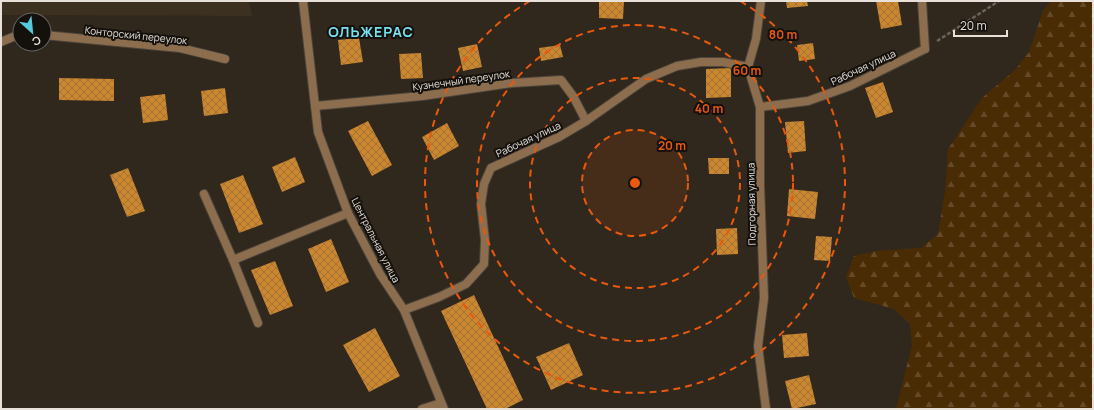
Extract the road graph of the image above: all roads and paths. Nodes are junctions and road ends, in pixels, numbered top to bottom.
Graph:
1 (303, 1) edge
2 (761, 1) edge
3 (922, 1) edge
4 (1000, 1) edge
5 (52, 36) edge
6 (12, 37) edge
7 (1, 42) edge
8 (925, 49) junction
9 (225, 59) dead end
10 (748, 67) junction
11 (315, 106) junction
12 (760, 107) junction
13 (586, 121) junction
14 (204, 194) dead end
15 (348, 213) junction
16 (233, 260) junction
17 (404, 310) junction
18 (258, 323) dead end
19 (442, 406) edge
20 (422, 409) edge
21 (766, 409) edge

1 - 11 street, Центральная улица
2 - 10 street
3 - 8 street
4 - 8 path
5 - 9 street, Конторский переулок
6 - 7 street
8 - 12 street, Рабочая улица
10 - 12 street, Подгорная улица
10 - 13 street, Рабочая улица
11 - 13 street, Кузнечный переулок
11 - 15 street, Центральная улица
12 - 21 street, Подгорная улица
13 - 17 street, Рабочая улица
14 - 16 street
15 - 16 street
15 - 17 street, Центральная улица
16 - 18 street
17 - 19 street, Центральная улица
19 - 20 street

